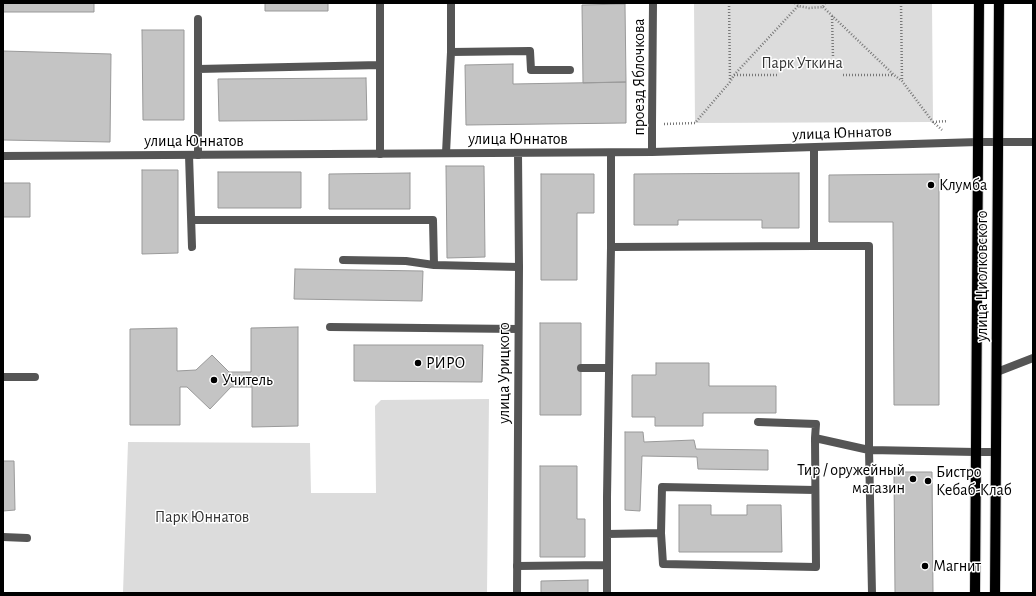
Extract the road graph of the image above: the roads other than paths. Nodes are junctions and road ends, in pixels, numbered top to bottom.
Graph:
1 (380, 3) edge
2 (451, 3) edge
3 (653, 3) edge
4 (979, 3) edge
5 (999, 3) edge
6 (198, 19) dead end
7 (451, 52) junction
8 (380, 65) junction
9 (198, 69) junction
10 (570, 70) dead end
11 (978, 142) junction
12 (1033, 142) edge
13 (998, 143) junction
14 (814, 148) junction
15 (611, 152) junction
16 (652, 152) junction
17 (446, 153) junction
18 (518, 153) junction
19 (380, 154) junction
20 (194, 155) junction
21 (3, 156) edge
22 (192, 220) junction
23 (814, 246) junction
24 (192, 247) dead end
25 (611, 247) junction
26 (343, 260) dead end
27 (434, 265) junction
28 (519, 267) junction
29 (330, 327) dead end
30 (518, 329) junction
31 (1033, 358) edge
32 (581, 368) dead end
33 (609, 368) junction
34 (997, 372) junction
35 (3, 377) edge
36 (35, 377) dead end
37 (758, 422) dead end
38 (814, 438) junction
39 (869, 450) junction
40 (976, 452) junction
41 (996, 452) junction
42 (815, 490) junction
43 (607, 534) junction
44 (661, 534) junction
45 (3, 538) edge
46 (27, 538) dead end
47 (607, 565) junction
48 (517, 566) junction
49 (517, 593) edge
50 (607, 593) edge
51 (872, 593) edge
52 (975, 593) edge
53 (995, 593) edge

1 - 8 street
2 - 7 street
3 - 16 street, проезд Яблочкова
4 - 11 main road, улица Циолковского
5 - 13 main road, улица Циолковского
6 - 9 street
7 - 10 street
7 - 17 street
8 - 9 street
8 - 19 street
9 - 20 street
11 - 13 street, улица Юннатов
11 - 14 street, улица Юннатов
11 - 40 main road, улица Циолковского
12 - 13 street, улица Юннатов
13 - 34 main road, улица Циолковского
14 - 16 street, улица Юннатов
14 - 23 street
15 - 16 street, улица Юннатов
15 - 18 street, улица Юннатов
15 - 25 street
17 - 18 street, улица Юннатов
17 - 19 street, улица Юннатов
18 - 28 street, улица Урицкого
19 - 20 street, улица Юннатов
20 - 21 street, улица Юннатов
20 - 22 street
22 - 24 street
22 - 27 street
23 - 25 street
23 - 39 street
25 - 33 street
26 - 27 street
27 - 28 street
28 - 30 street, улица Урицкого
29 - 30 street
30 - 48 street, улица Урицкого
31 - 34 street
32 - 33 street
33 - 43 street
34 - 41 main road, улица Циолковского
35 - 36 street
37 - 38 street
38 - 39 street
38 - 42 street
39 - 40 street
39 - 51 street
40 - 41 street
40 - 52 main road, улица Циолковского
41 - 53 main road, улица Циолковского
42 - 44 street
42 - 44 street
43 - 44 street
43 - 47 street
45 - 46 street
47 - 48 street
47 - 50 street
48 - 49 street, улица Урицкого

